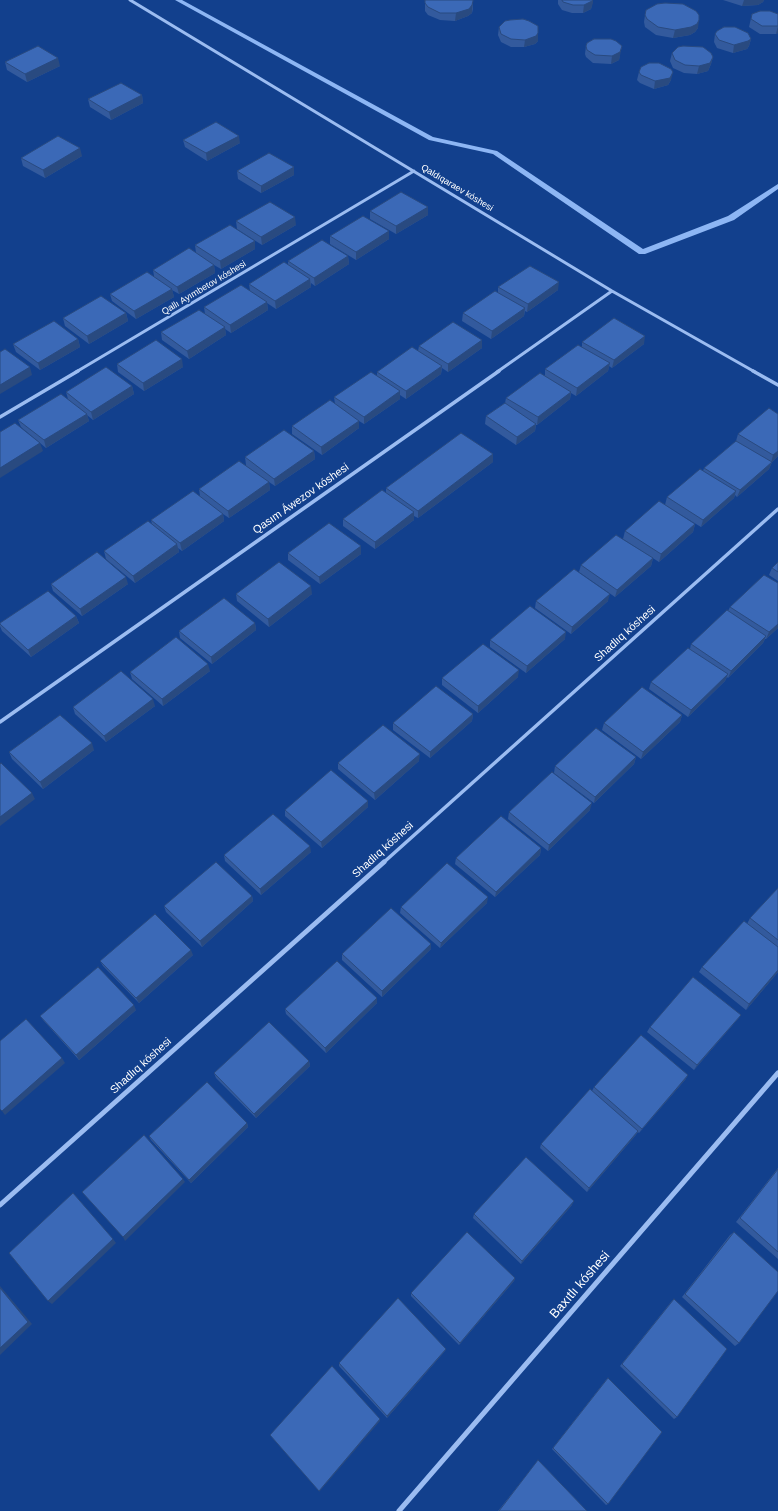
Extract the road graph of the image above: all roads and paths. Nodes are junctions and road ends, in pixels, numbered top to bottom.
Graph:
1 (130, 0) edge
2 (414, 171) junction
3 (612, 291) junction
4 (778, 385) edge
5 (0, 417) edge
6 (778, 509) edge
7 (0, 722) edge
8 (778, 1073) edge
9 (0, 1205) edge
10 (399, 1511) edge

1 - 2 street, Qaldıqaraev kóshesi
2 - 3 street, Qaldıqaraev kóshesi
2 - 5 street, Qallı Ayımbetov kóshesi
3 - 4 street, Qaldıqaraev kóshesi
3 - 7 street, Qasım Áwezov kóshesi
6 - 9 street, Shadlıq kóshesi
8 - 10 street, Baxıtlı kóshesi

